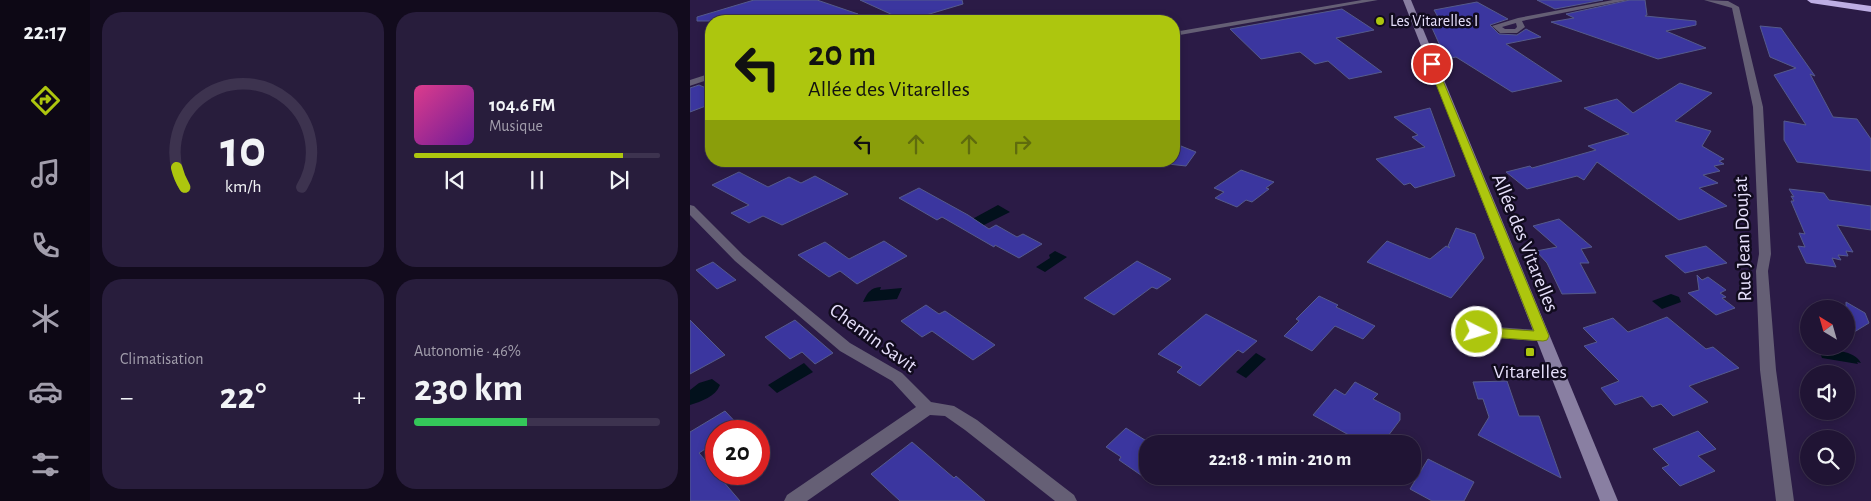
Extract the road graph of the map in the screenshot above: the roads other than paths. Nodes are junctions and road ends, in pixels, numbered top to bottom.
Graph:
1 (1374, 0) edge
2 (1406, 0) edge
3 (1624, 0) edge
4 (1708, 0) edge
5 (1812, 0) edge
6 (1860, 0) edge
7 (1871, 2) edge
8 (1871, 9) edge
9 (1518, 20) dead end
10 (1180, 33) edge
11 (705, 78) edge
12 (690, 83) edge
13 (690, 208) edge
14 (1477, 332) dead end
15 (1543, 336) junction
16 (927, 408) junction
17 (793, 501) edge
18 (1068, 501) edge
19 (1609, 501) edge
20 (1784, 501) edge

1 - 10 street
2 - 15 main road, Allée des Vitarelles
3 - 9 street
4 - 20 street, Rue Jean Doujat
5 - 8 highway
6 - 7 highway
11 - 12 lane
13 - 16 street, Chemin Savit
14 - 15 lane
15 - 19 main road, Allée des Vitarelles
16 - 17 street
16 - 18 street

